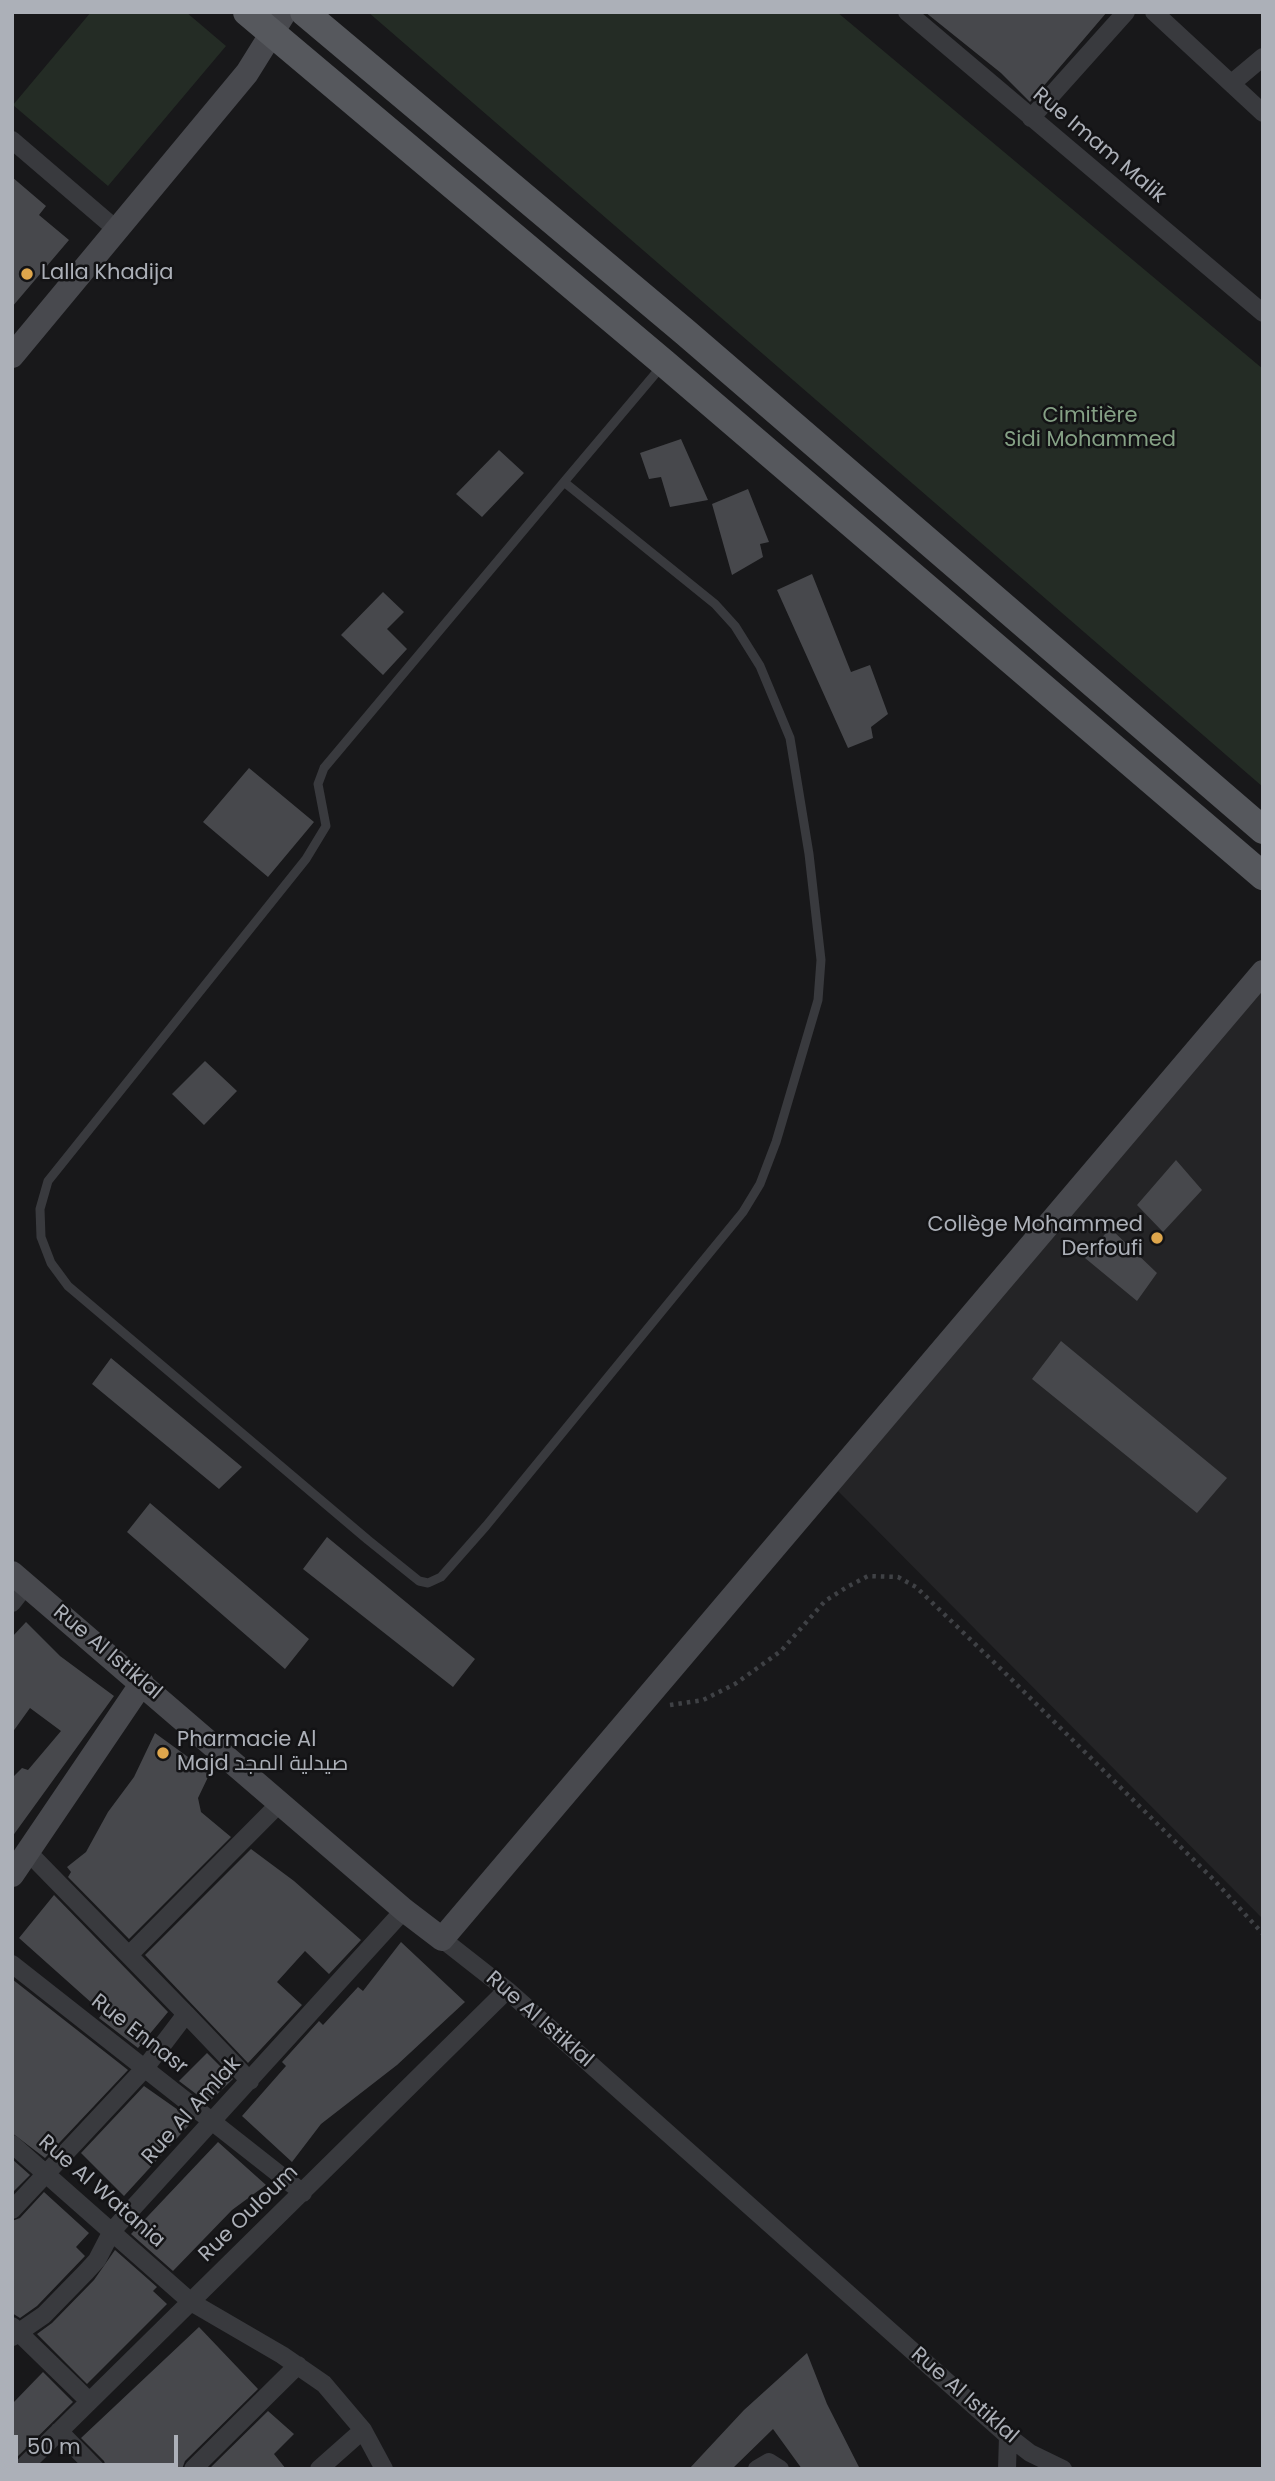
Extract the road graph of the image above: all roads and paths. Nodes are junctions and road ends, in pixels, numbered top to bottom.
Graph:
1 (247, 12) edge
2 (304, 12) edge
3 (907, 12) edge
4 (1126, 12) edge
5 (1154, 12) edge
6 (278, 22) edge
7 (1263, 57) edge
8 (1232, 83) junction
9 (1263, 113) edge
10 (1031, 118) junction
11 (12, 140) edge
12 (117, 230) junction
13 (1259, 303) edge
14 (12, 356) edge
15 (664, 363) junction
16 (564, 482) junction
17 (956, 566) junction
18 (932, 594) junction
19 (1263, 830) edge
20 (1263, 877) edge
21 (1263, 972) edge
22 (17, 1587) edge
23 (142, 1683) junction
24 (635, 1710) junction
25 (281, 1802) junction
26 (28, 1852) junction
27 (12, 1875) edge
28 (404, 1910) junction
29 (1263, 1934) edge
30 (442, 1939) junction
31 (129, 1955) junction
32 (12, 1964) edge
33 (507, 1990) junction
34 (186, 2014) junction
35 (145, 2068) junction
36 (250, 2081) junction
37 (213, 2122) junction
38 (12, 2144) edge
39 (47, 2174) junction
40 (303, 2193) junction
41 (12, 2210) edge
42 (112, 2231) junction
43 (191, 2302) junction
44 (14, 2332) edge
45 (298, 2365) junction
46 (89, 2401) junction
47 (363, 2430) junction
48 (59, 2431) junction
49 (1008, 2436) junction
50 (1030, 2453) junction
51 (1007, 2468) edge
52 (21, 2469) edge
53 (96, 2469) edge
54 (193, 2469) edge
55 (319, 2469) edge
56 (384, 2469) edge
57 (757, 2469) edge
58 (780, 2469) edge
59 (1063, 2469) edge

1 - 6 main road
2 - 17 main road
3 - 10 street, Rue Imam Malik
4 - 10 street
5 - 8 street
6 - 12 street
6 - 15 main road
7 - 8 street
8 - 9 street
10 - 13 street, Rue Imam Malik
11 - 12 street
12 - 14 street
15 - 16 lane
15 - 18 main road
16 - 16 lane
17 - 18 main road
17 - 19 main road
18 - 20 main road
21 - 24 street
22 - 23 street, Rue Al Istiklal
23 - 25 street, Rue Al Istiklal
23 - 26 street
24 - 29 path
24 - 30 street
25 - 28 street, Rue Al Istiklal
25 - 31 street
26 - 27 street
26 - 31 street
28 - 30 street, Rue Al Istiklal
28 - 36 street, Rue Al Amlak
30 - 33 street, Rue Al Istiklal
31 - 34 street
32 - 35 street, Rue Ennasr
33 - 40 street, Rue Ouloum
33 - 49 street, Rue Al Istiklal
34 - 35 street
34 - 36 street
35 - 37 street, Rue Ennasr
35 - 39 street
36 - 37 street, Rue Al Amlak
37 - 40 street, Rue Ennasr
37 - 42 street, Rue Al Amlak
38 - 39 street, Rue Al Watania
39 - 41 street
39 - 42 street, Rue Al Watania
40 - 43 street, Rue Ouloum
42 - 43 street, Rue Al Watania
42 - 44 street, Rue Al Amlak
43 - 45 street, Rue Al Watania
43 - 46 street, Rue Ouloum
44 - 46 street
45 - 47 street, Rue Al Watania
45 - 54 street
46 - 48 street, Rue Ouloum
47 - 55 street
47 - 56 street, Rue Al Watania
48 - 52 street, Rue Ouloum
48 - 53 street
49 - 50 street, Rue Al Istiklal
49 - 51 street
50 - 51 street
50 - 59 street, Rue Al Istiklal
57 - 58 street

